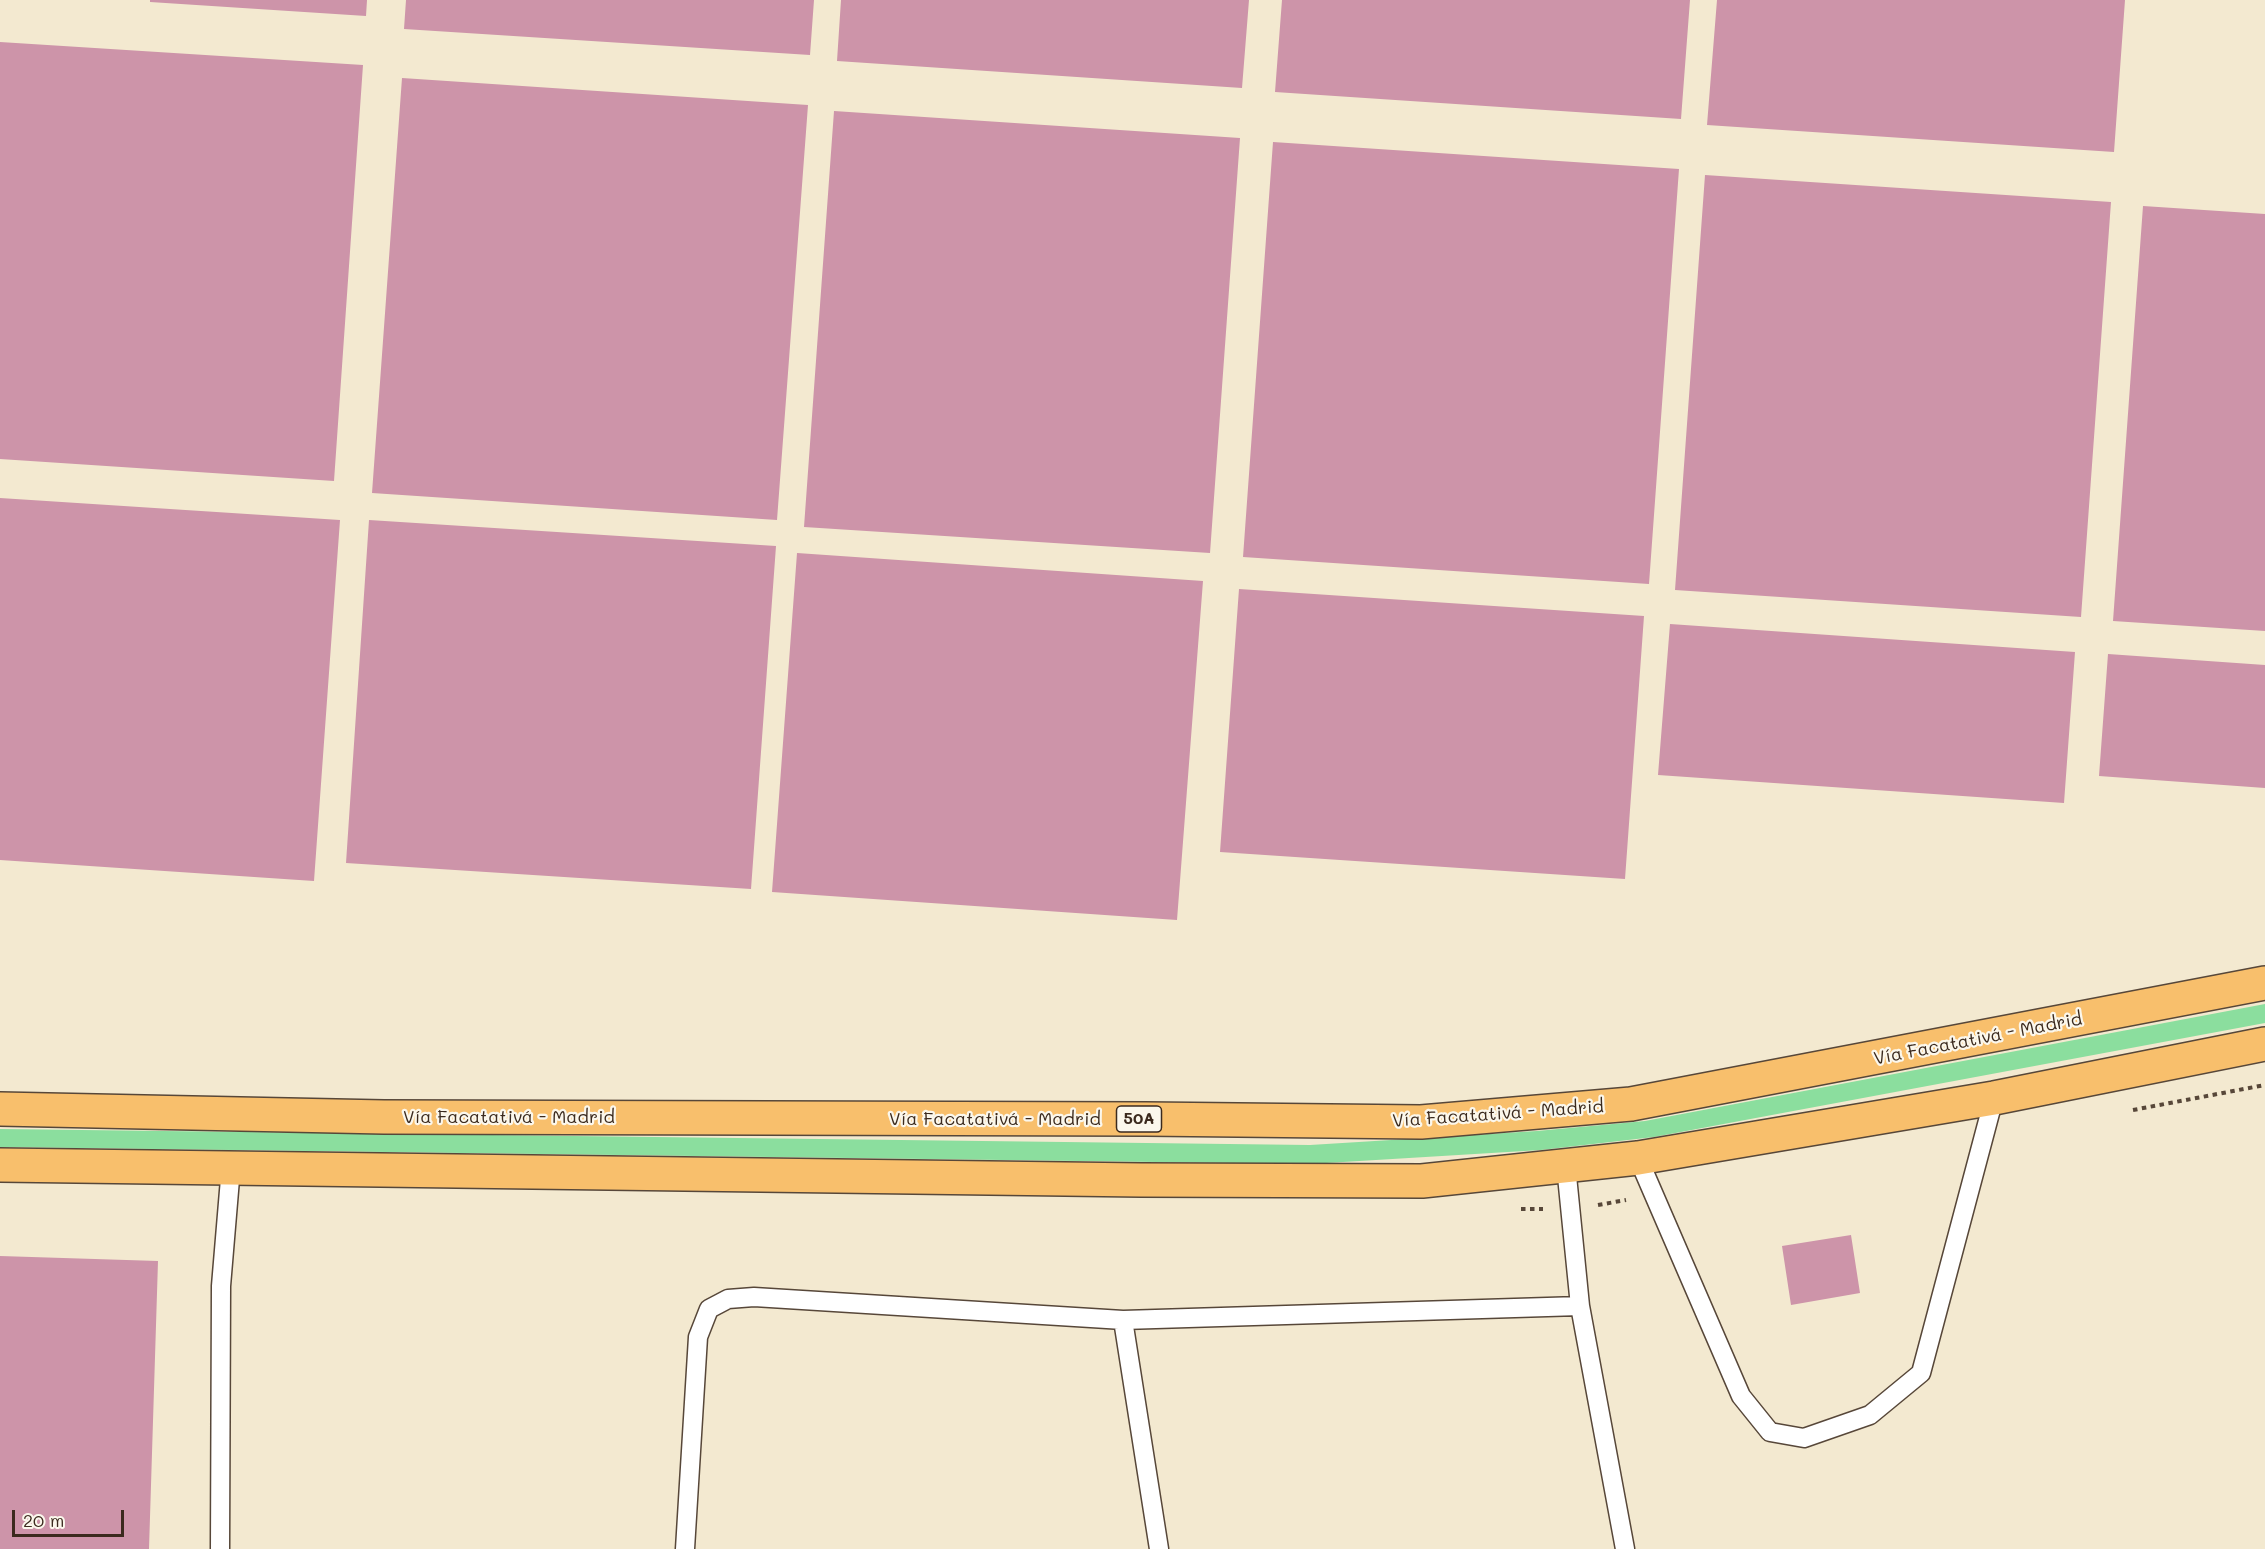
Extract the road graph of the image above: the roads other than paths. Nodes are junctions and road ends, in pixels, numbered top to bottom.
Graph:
1 (2265, 983) edge
2 (2265, 1044) edge
3 (1994, 1098) junction
4 (0, 1109) edge
5 (1638, 1158) junction
6 (0, 1166) edge
7 (1566, 1166) junction
8 (231, 1167) junction
9 (1580, 1306) junction
10 (1123, 1320) junction
11 (220, 1549) edge
12 (685, 1549) edge
13 (1159, 1549) edge
14 (1625, 1549) edge

1 - 4 main road, Vía Facatativá - Madrid / 50A
2 - 3 main road
3 - 5 main road
3 - 5 lane
5 - 7 main road
6 - 8 main road
7 - 8 main road
7 - 9 lane
8 - 11 lane
9 - 10 lane
9 - 14 lane
10 - 12 lane
10 - 13 lane

